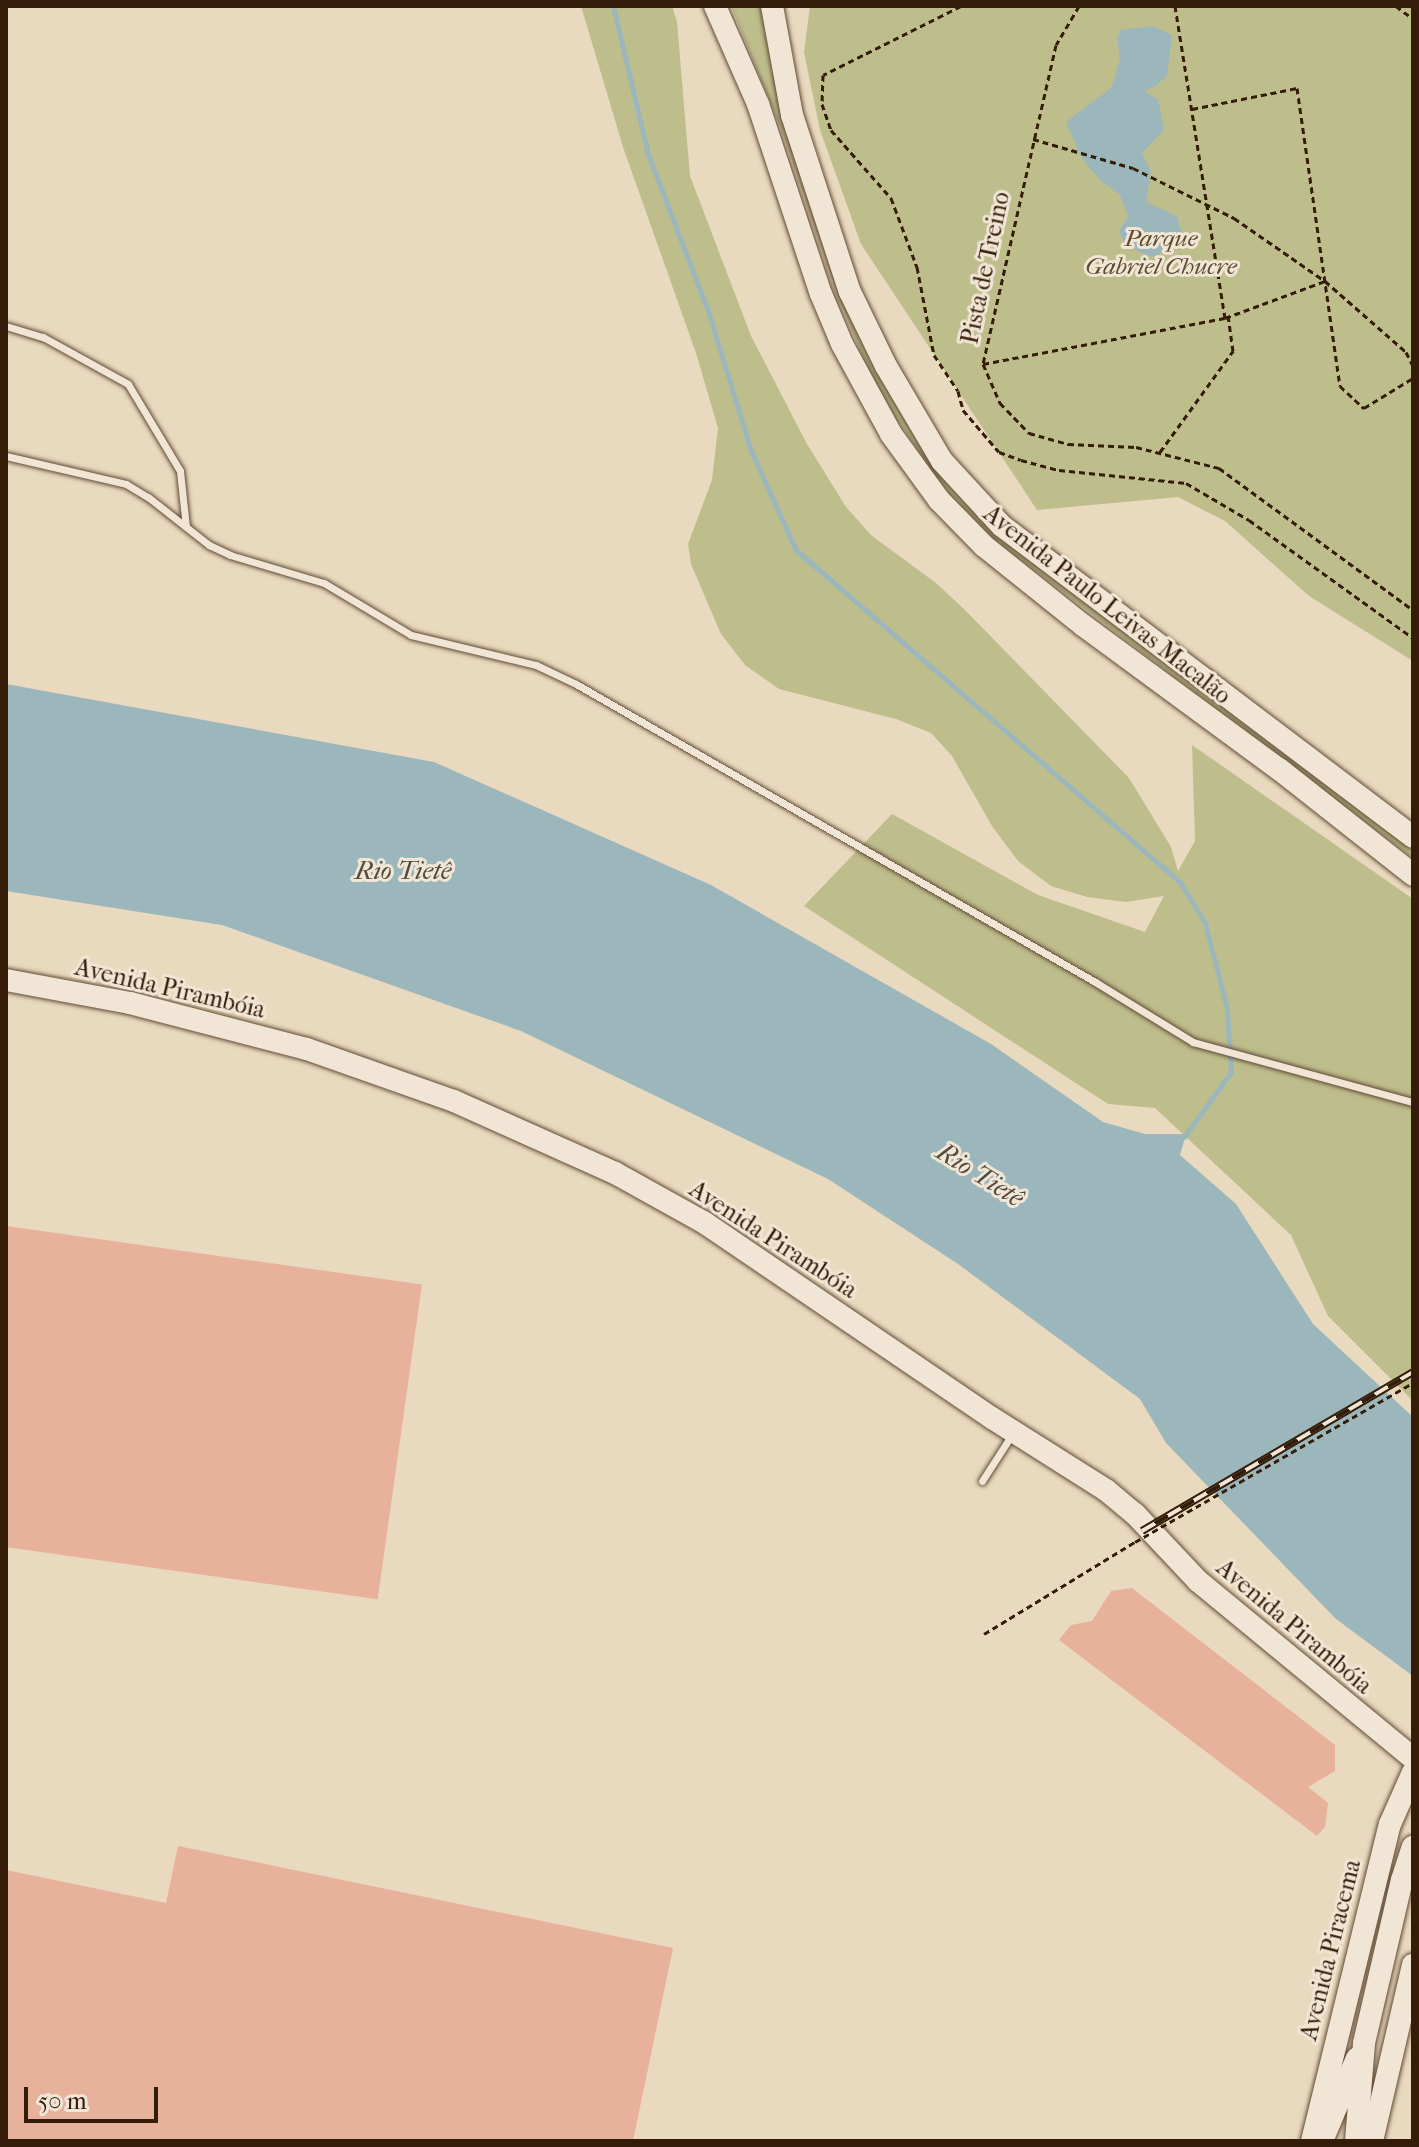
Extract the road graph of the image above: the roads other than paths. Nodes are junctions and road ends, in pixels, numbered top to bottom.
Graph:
1 (715, 6) edge
2 (772, 6) edge
3 (6, 326) edge
4 (6, 456) edge
5 (186, 527) junction
6 (1413, 837) edge
7 (1413, 875) edge
8 (6, 980) edge
9 (1413, 1102) edge
10 (1015, 1431) junction
11 (982, 1481) dead end
12 (1410, 1767) edge
13 (1413, 1847) edge
14 (1413, 1965) edge
15 (1365, 2037) junction
16 (1312, 2141) edge
17 (1322, 2141) edge
18 (1356, 2141) edge
19 (1372, 2141) edge

1 - 7 main road, Avenida Paulo Leivas Macalão
2 - 6 main road, Avenida Paulo Leivas Macalão
3 - 5 lane
4 - 5 lane
5 - 9 lane
8 - 10 main road, Avenida Pirambóia
10 - 11 lane
10 - 12 main road, Avenida Pirambóia
12 - 16 main road, Avenida Piracema
13 - 15 main road
14 - 19 main road
15 - 17 main road
15 - 18 main road

